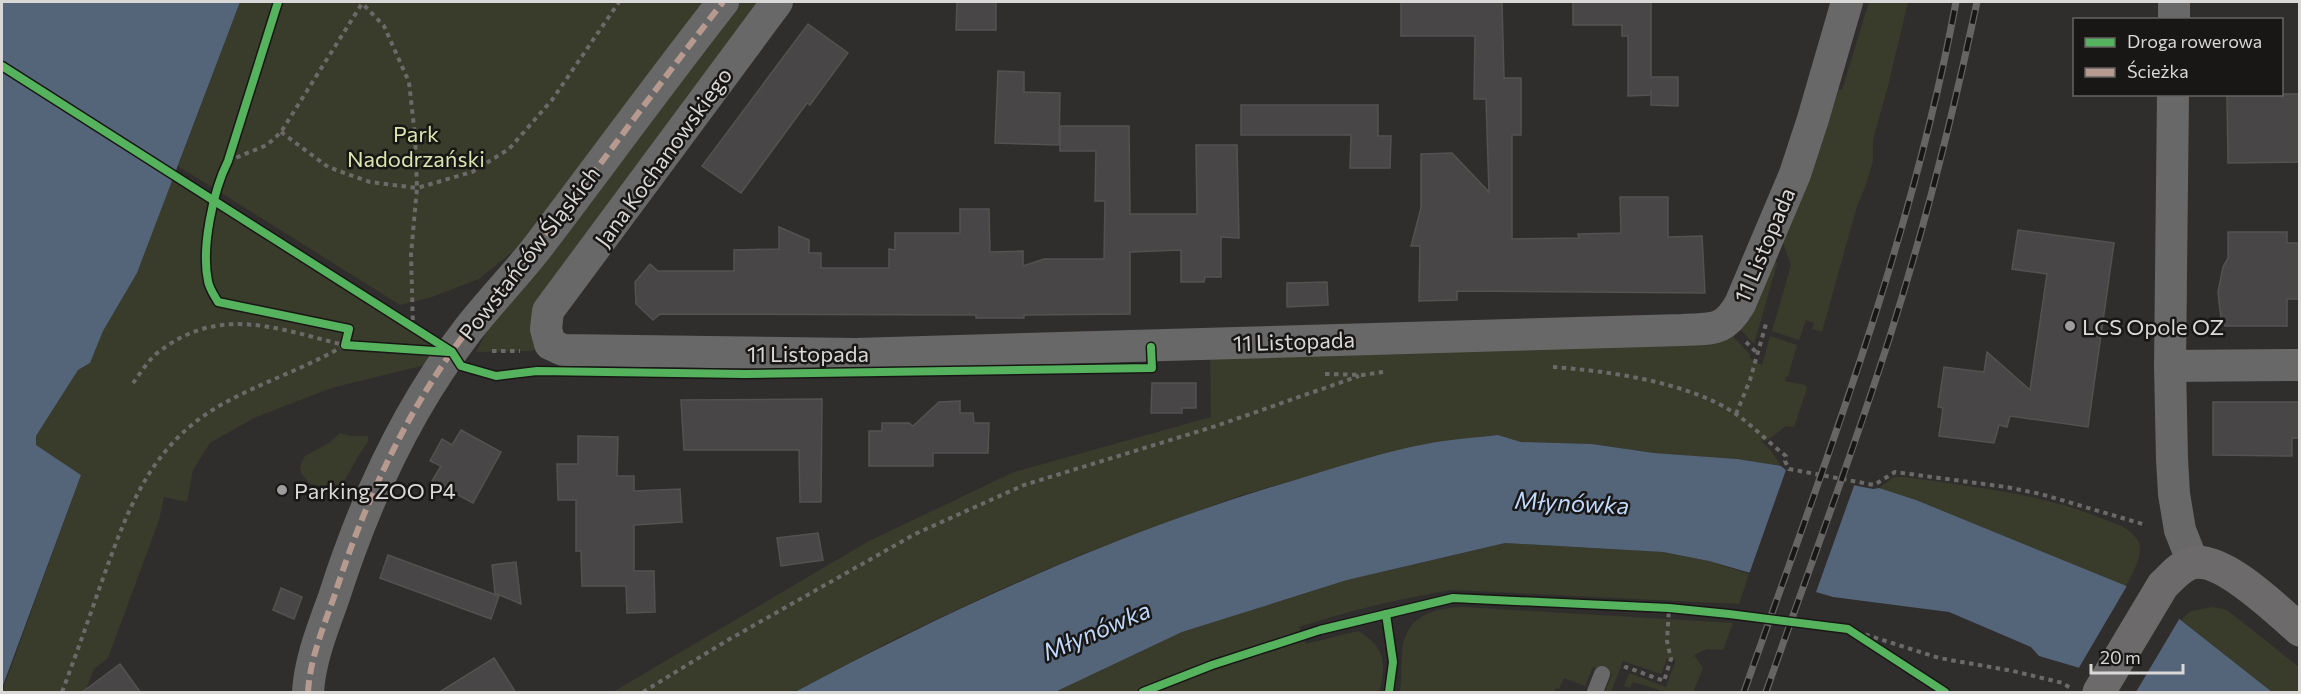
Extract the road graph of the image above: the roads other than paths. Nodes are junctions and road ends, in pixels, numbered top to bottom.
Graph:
1 (723, 2) edge
2 (777, 2) edge
3 (1847, 2) edge
4 (2174, 2) edge
5 (2174, 18) edge
6 (2173, 96) edge
7 (548, 311) joint
8 (2300, 365) edge
9 (2170, 366) junction
10 (2193, 563) junction
11 (2300, 630) edge
12 (1602, 674) dead end
13 (308, 693) edge
14 (1594, 693) edge
15 (2099, 693) edge

1 - 13 street, Powstańców Śląskich
2 - 7 street, Jana Kochanowskiego
3 - 7 street, 11 Listopada
4 - 5 street
6 - 9 street
8 - 9 street
9 - 10 street
10 - 11 street
10 - 15 street
12 - 14 lane

